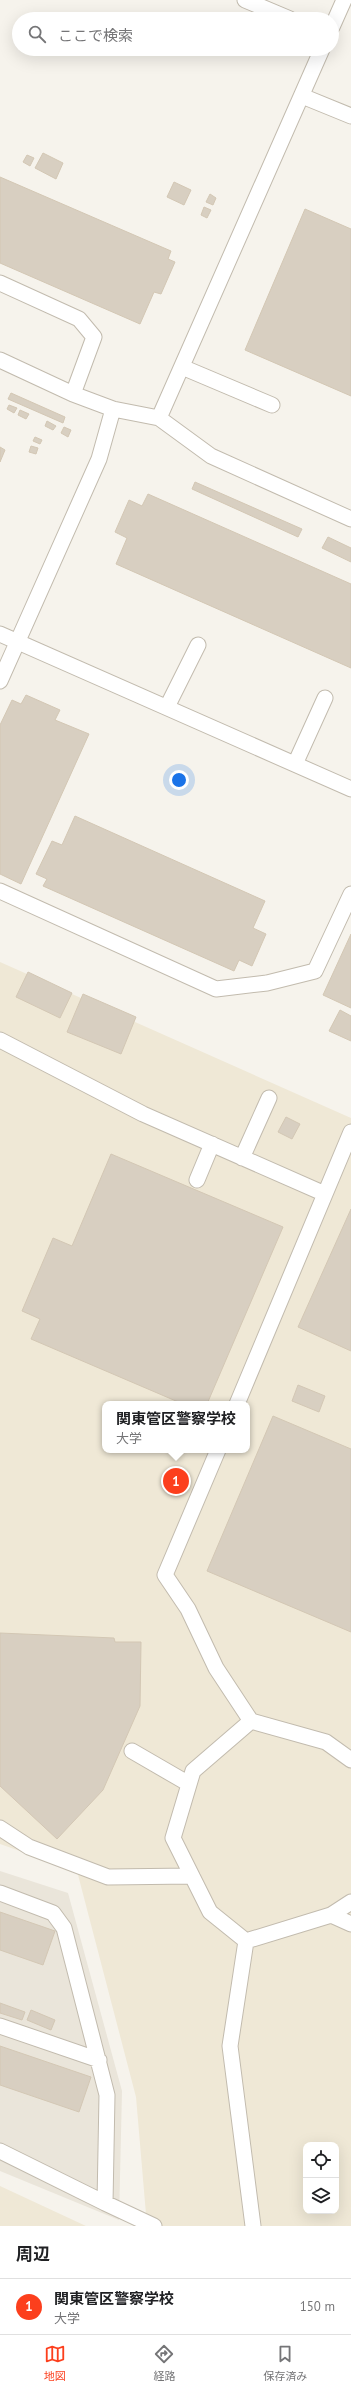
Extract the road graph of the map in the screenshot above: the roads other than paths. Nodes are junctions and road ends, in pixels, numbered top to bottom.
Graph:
1 (245, 0) edge
2 (344, 0) edge
3 (273, 12) edge
4 (339, 12) edge
5 (319, 56) edge
6 (302, 96) junction
7 (351, 116) edge
8 (0, 283) edge
9 (0, 360) edge
10 (182, 367) junction
11 (73, 394) junction
12 (272, 405) dead end
13 (113, 408) junction
14 (159, 418) junction
15 (351, 519) edge
16 (0, 634) edge
17 (17, 641) junction
18 (198, 645) dead end
19 (0, 680) edge
20 (325, 698) dead end
21 (167, 707) junction
22 (295, 764) junction
23 (351, 789) edge
24 (0, 891) edge
25 (351, 894) edge
26 (0, 1040) edge
27 (269, 1098) dead end
28 (351, 1132) edge
29 (212, 1144) junction
30 (242, 1158) junction
31 (197, 1180) dead end
32 (325, 1194) junction
33 (238, 1401) edge
34 (217, 1453) edge
35 (251, 1721) junction
36 (132, 1751) dead end
37 (351, 1760) edge
38 (189, 1784) junction
39 (0, 1828) edge
40 (192, 1876) junction
41 (0, 1893) edge
42 (351, 1902) edge
43 (331, 1915) junction
44 (351, 1924) edge
45 (246, 1941) junction
46 (0, 2026) edge
47 (99, 2060) junction
48 (0, 2151) edge
49 (105, 2203) junction
50 (154, 2226) edge
51 (253, 2226) edge

1 - 3 lane
2 - 4 lane
5 - 6 lane
6 - 7 lane
6 - 10 lane
8 - 11 lane
9 - 11 lane
10 - 12 lane
10 - 14 lane
11 - 13 lane
13 - 14 lane
13 - 17 lane
14 - 15 lane
16 - 17 lane
17 - 19 lane
17 - 21 lane
18 - 21 lane
20 - 22 lane
21 - 22 lane
22 - 23 lane
24 - 25 lane
26 - 29 lane
27 - 30 lane
28 - 32 lane
29 - 30 lane
29 - 31 lane
30 - 32 lane
32 - 33 lane
34 - 35 lane
35 - 37 lane
35 - 38 lane
36 - 38 lane
38 - 40 lane
39 - 40 lane
40 - 45 lane
41 - 47 lane
42 - 43 lane
43 - 44 lane
43 - 45 lane
45 - 51 lane
46 - 47 lane
47 - 49 lane
48 - 49 lane
49 - 50 lane

